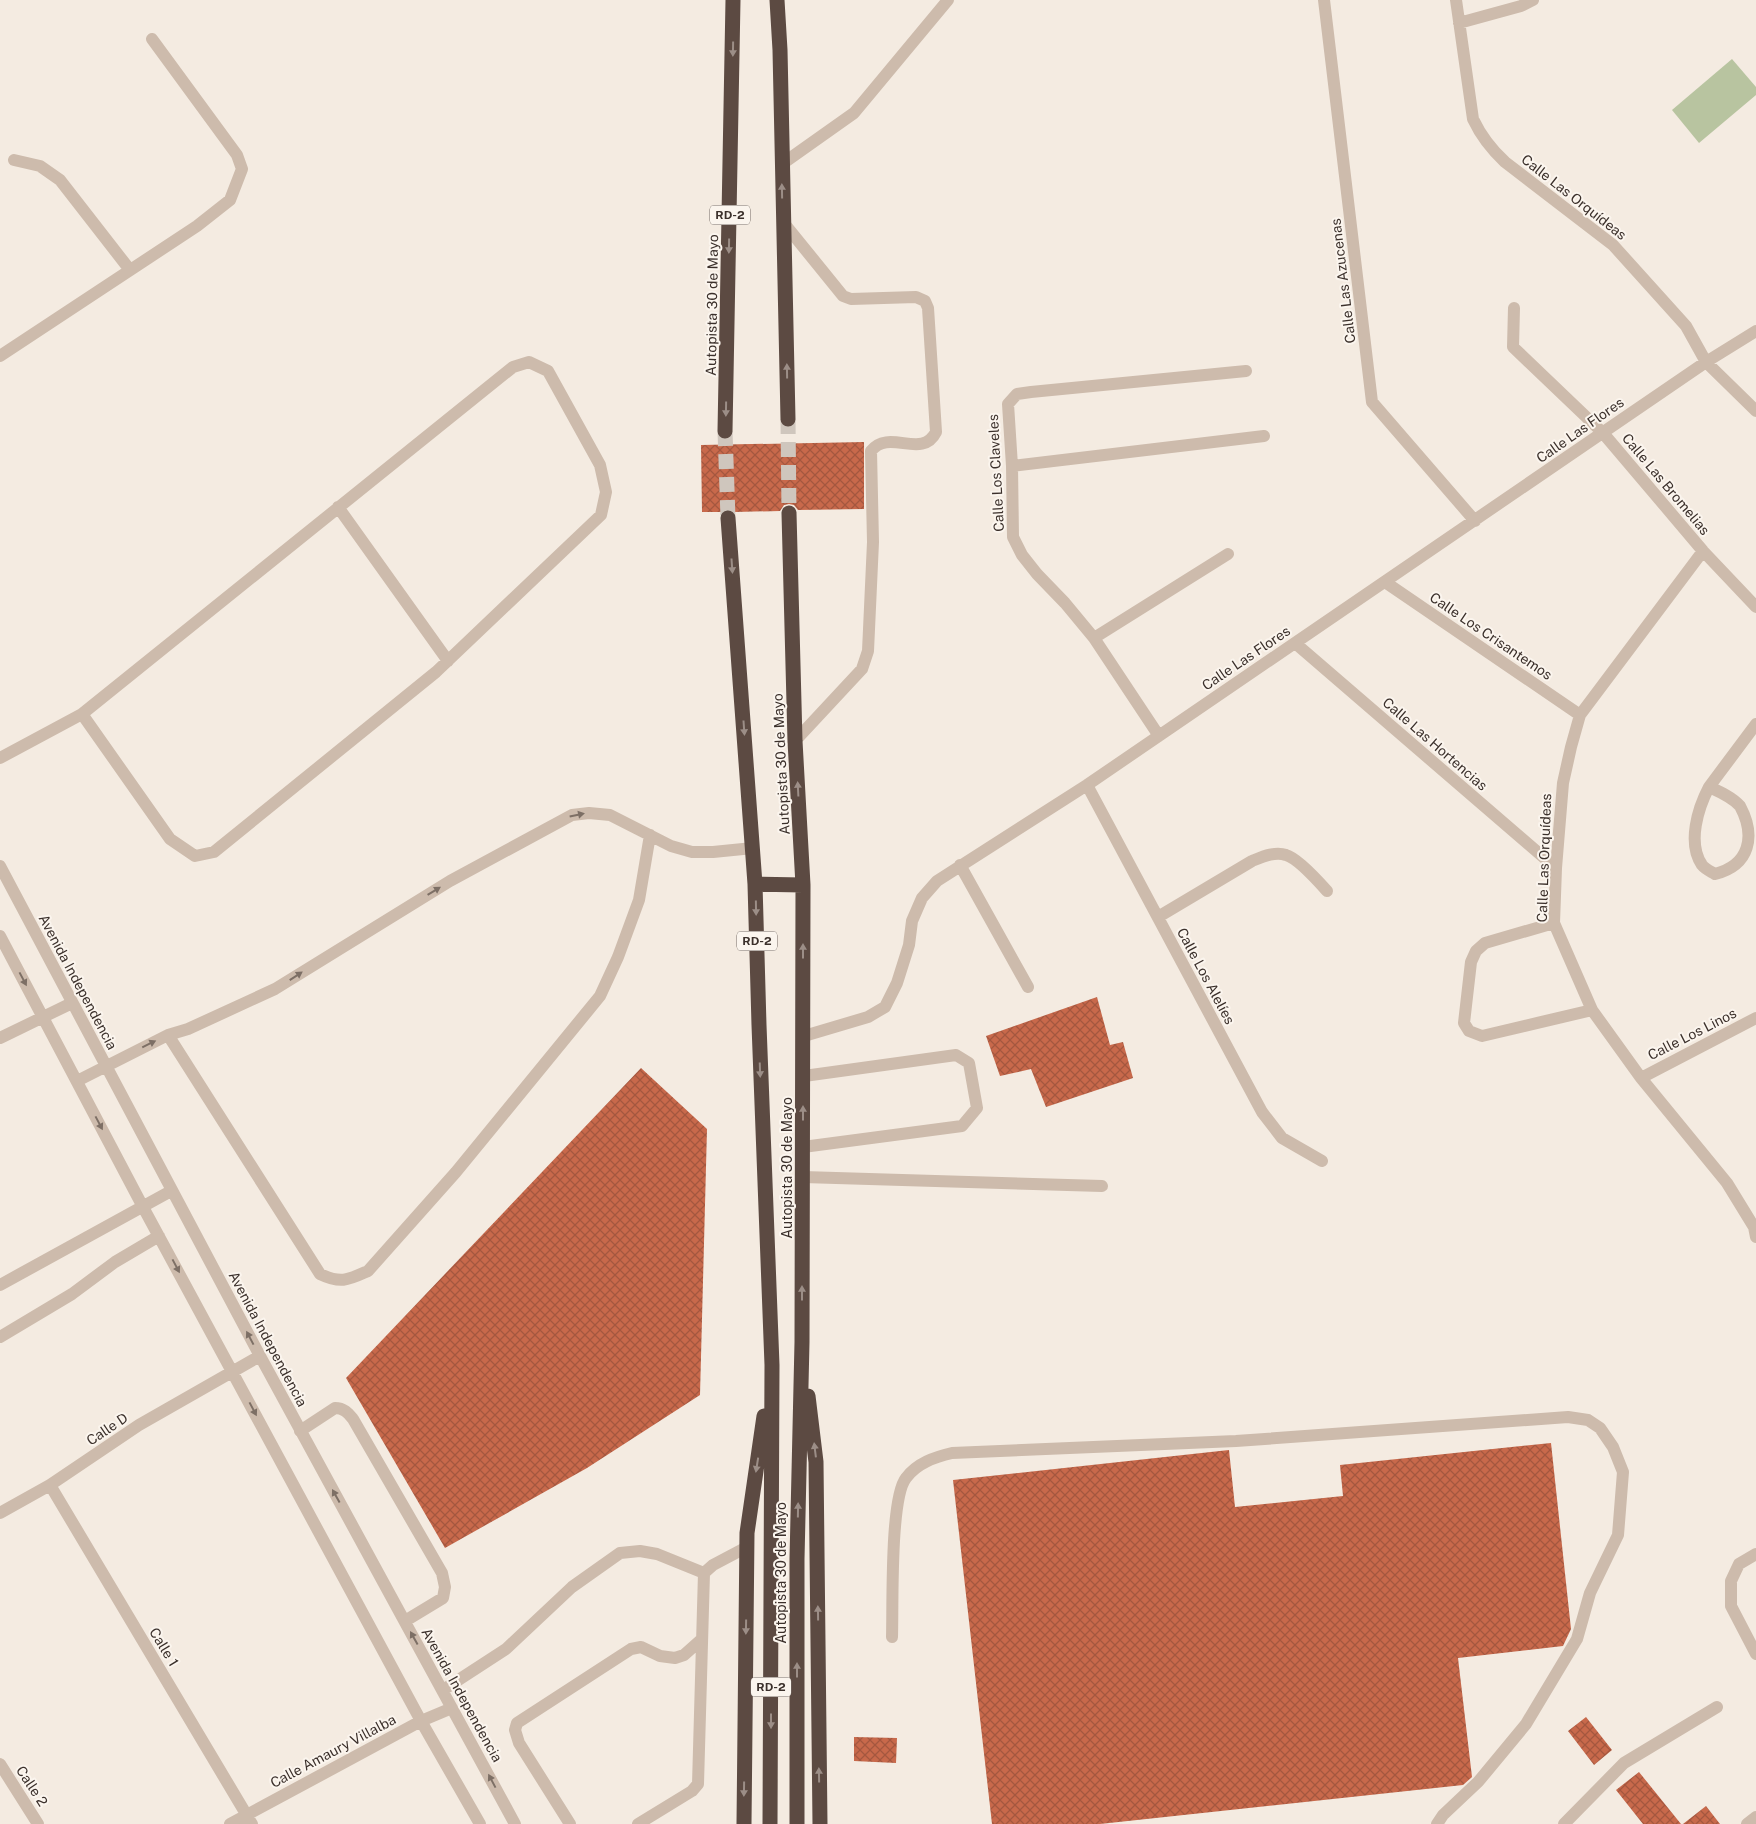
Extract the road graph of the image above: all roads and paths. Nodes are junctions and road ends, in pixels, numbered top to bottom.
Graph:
1 (734, 0) edge
2 (776, 0) edge
3 (948, 0) edge
4 (1324, 0) edge
5 (1456, 0) edge
6 (1533, 0) edge
7 (1459, 23) junction
8 (152, 39) dead end
9 (14, 160) dead end
10 (782, 164) junction
11 (783, 222) junction
12 (130, 270) junction
13 (1514, 308) dead end
14 (1756, 331) edge
15 (0, 356) edge
16 (1706, 362) junction
17 (1246, 371) dead end
18 (1756, 411) edge
19 (788, 419) tunnel mouth
20 (725, 431) tunnel mouth
21 (1603, 433) junction
22 (1264, 436) dead end
23 (1012, 466) junction
24 (338, 507) junction
25 (789, 513) tunnel mouth
26 (728, 518) tunnel mouth
27 (1475, 520) junction
28 (1703, 551) junction
29 (1228, 554) dead end
30 (1385, 582) junction
31 (1756, 607) edge
32 (1094, 638) junction
33 (1295, 643) junction
34 (448, 660) junction
35 (82, 714) junction
36 (1580, 715) junction
37 (1756, 724) edge
38 (1159, 736) junction
39 (795, 740) junction
40 (0, 758) edge
41 (1088, 785) junction
42 (1710, 787) junction
43 (650, 835) junction
44 (752, 848) junction
45 (960, 865) junction
46 (0, 866) edge
47 (1556, 868) junction
48 (755, 884) junction
49 (803, 885) junction
50 (1328, 891) dead end
51 (1158, 917) junction
52 (1554, 924) junction
53 (0, 936) edge
54 (1028, 987) dead end
55 (72, 1003) junction
56 (1592, 1010) junction
57 (43, 1017) junction
58 (1756, 1018) edge
59 (168, 1035) junction
60 (804, 1036) junction
61 (0, 1038) edge
62 (105, 1066) junction
63 (804, 1076) junction
64 (1641, 1078) junction
65 (77, 1081) junction
66 (803, 1147) junction
67 (1322, 1161) dead end
68 (803, 1177) junction
69 (1102, 1186) dead end
70 (171, 1191) junction
71 (143, 1207) junction
72 (159, 1236) junction
73 (1756, 1237) edge
74 (0, 1285) edge
75 (0, 1337) edge
76 (802, 1342) junction
77 (260, 1356) junction
78 (772, 1365) junction
79 (233, 1372) junction
80 (300, 1430) junction
81 (50, 1484) junction
82 (0, 1513) edge
83 (746, 1547) junction
84 (1756, 1554) edge
85 (704, 1574) junction
86 (405, 1621) junction
87 (892, 1637) dead end
88 (702, 1639) junction
89 (1756, 1654) edge
90 (443, 1690) junction
91 (452, 1708) junction
92 (1717, 1708) dead end
93 (421, 1721) junction
94 (0, 1764) edge
95 (1756, 1817) edge
96 (249, 1819) edge
97 (38, 1824) edge
98 (230, 1824) edge
99 (480, 1824) edge
100 (515, 1824) edge
101 (570, 1824) edge
102 (638, 1824) edge
103 (744, 1824) edge
104 (770, 1824) edge
105 (798, 1824) edge
106 (820, 1824) edge
107 (1437, 1824) edge
108 (1564, 1824) edge
109 (1747, 1824) edge

1 -> 20 highway, Autopista 30 de Mayo / RD-2
2 - 10 highway
3 - 10 street
4 - 27 street, Calle Las Azucenas
5 - 7 street, Calle Las Orquídeas
6 - 7 street
7 - 16 street, Calle Las Orquídeas
8 - 12 street
9 - 12 street
11 -> 10 highway
19 -> 11 highway
11 - 39 street
12 - 15 street
13 - 21 street, Calle Las Bromelias
14 - 16 street, Calle Las Flores
16 - 18 street, Calle Las Orquídeas
16 - 21 street, Calle Las Flores
17 - 23 street, Calle Los Claveles
21 - 27 street, Calle Las Flores
21 - 28 street, Calle Las Bromelias
22 - 23 street
23 - 32 street, Calle Los Claveles
24 - 34 street
24 - 34 street
24 - 35 street
25 - 39 highway, Autopista 30 de Mayo / RD-2
26 -> 44 highway, Autopista 30 de Mayo / RD-2
27 - 30 street, Calle Las Flores
28 - 31 street, Calle Las Bromelias
28 - 36 street, Calle Las Orquídeas
29 - 32 street
30 - 33 street, Calle Las Flores
30 - 36 street, Calle Los Crisantemos
32 - 38 street, Calle Los Claveles
33 - 38 street, Calle Las Flores
33 - 47 street, Calle Las Hortencias
34 - 35 street
35 - 40 street
36 - 47 street, Calle Las Orquídeas
37 - 42 street
38 - 41 street, Calle Las Flores
49 -> 39 highway, Autopista 30 de Mayo / RD-2
41 - 45 street, Calle Las Flores
41 - 51 street, Calle Los Alelíes
42 - 42 street
43 - 44 street
59 -> 43 street
43 - 59 street
44 - 48 highway, Autopista 30 de Mayo / RD-2
45 - 54 street
45 - 60 street, Calle Las Flores
46 - 55 street, Avenida Independencia
47 - 52 street, Calle Las Orquídeas
48 - 49 highway
48 -> 78 highway, Autopista 30 de Mayo / RD-2
60 -> 49 highway, Autopista 30 de Mayo / RD-2
50 - 51 street
51 - 67 street, Calle Los Alelíes
52 - 56 street, Calle Las Orquídeas
52 - 56 street
53 -> 57 street
55 - 57 street
55 - 62 street, Avenida Independencia
56 - 64 street, Calle Las Orquídeas
57 - 61 street
57 - 65 street
58 - 64 street, Calle Los Linos
62 -> 59 street
60 - 63 highway, Autopista 30 de Mayo / RD-2
62 - 65 street
62 - 70 street, Avenida Independencia
66 -> 63 highway, Autopista 30 de Mayo / RD-2
63 - 66 street
64 - 73 street, Calle Las Orquídeas
65 -> 71 street
66 - 68 highway, Autopista 30 de Mayo / RD-2
68 - 69 street
76 -> 68 highway, Autopista 30 de Mayo / RD-2
70 - 71 street
77 -> 70 street, Avenida Independencia
71 - 72 street
71 - 74 street
72 - 75 street
72 -> 79 street
105 -> 76 highway, Autopista 30 de Mayo / RD-2
106 -> 76 highway
77 - 79 street, Calle D
77 - 80 street, Avenida Independencia
78 -> 83 highway
78 -> 104 highway, Autopista 30 de Mayo / RD-2
79 - 81 street, Calle D
79 -> 93 street
86 -> 80 street, Avenida Independencia
80 - 86 street
81 - 82 street, Calle D
81 - 96 street, Calle 1
83 - 85 street
83 -> 103 highway
84 - 89 street
85 - 88 street
85 - 90 street
90 -> 86 street, Avenida Independencia
87 - 107 street
88 - 101 street
88 - 102 street
90 - 91 street, Avenida Independencia
91 - 93 street, Calle Amaury Villalba
100 -> 91 street, Avenida Independencia
92 - 108 street
93 - 96 street, Calle Amaury Villalba
93 - 99 street
94 - 97 street, Calle 2
95 - 109 street
96 - 98 street, Calle Amaury Villalba

